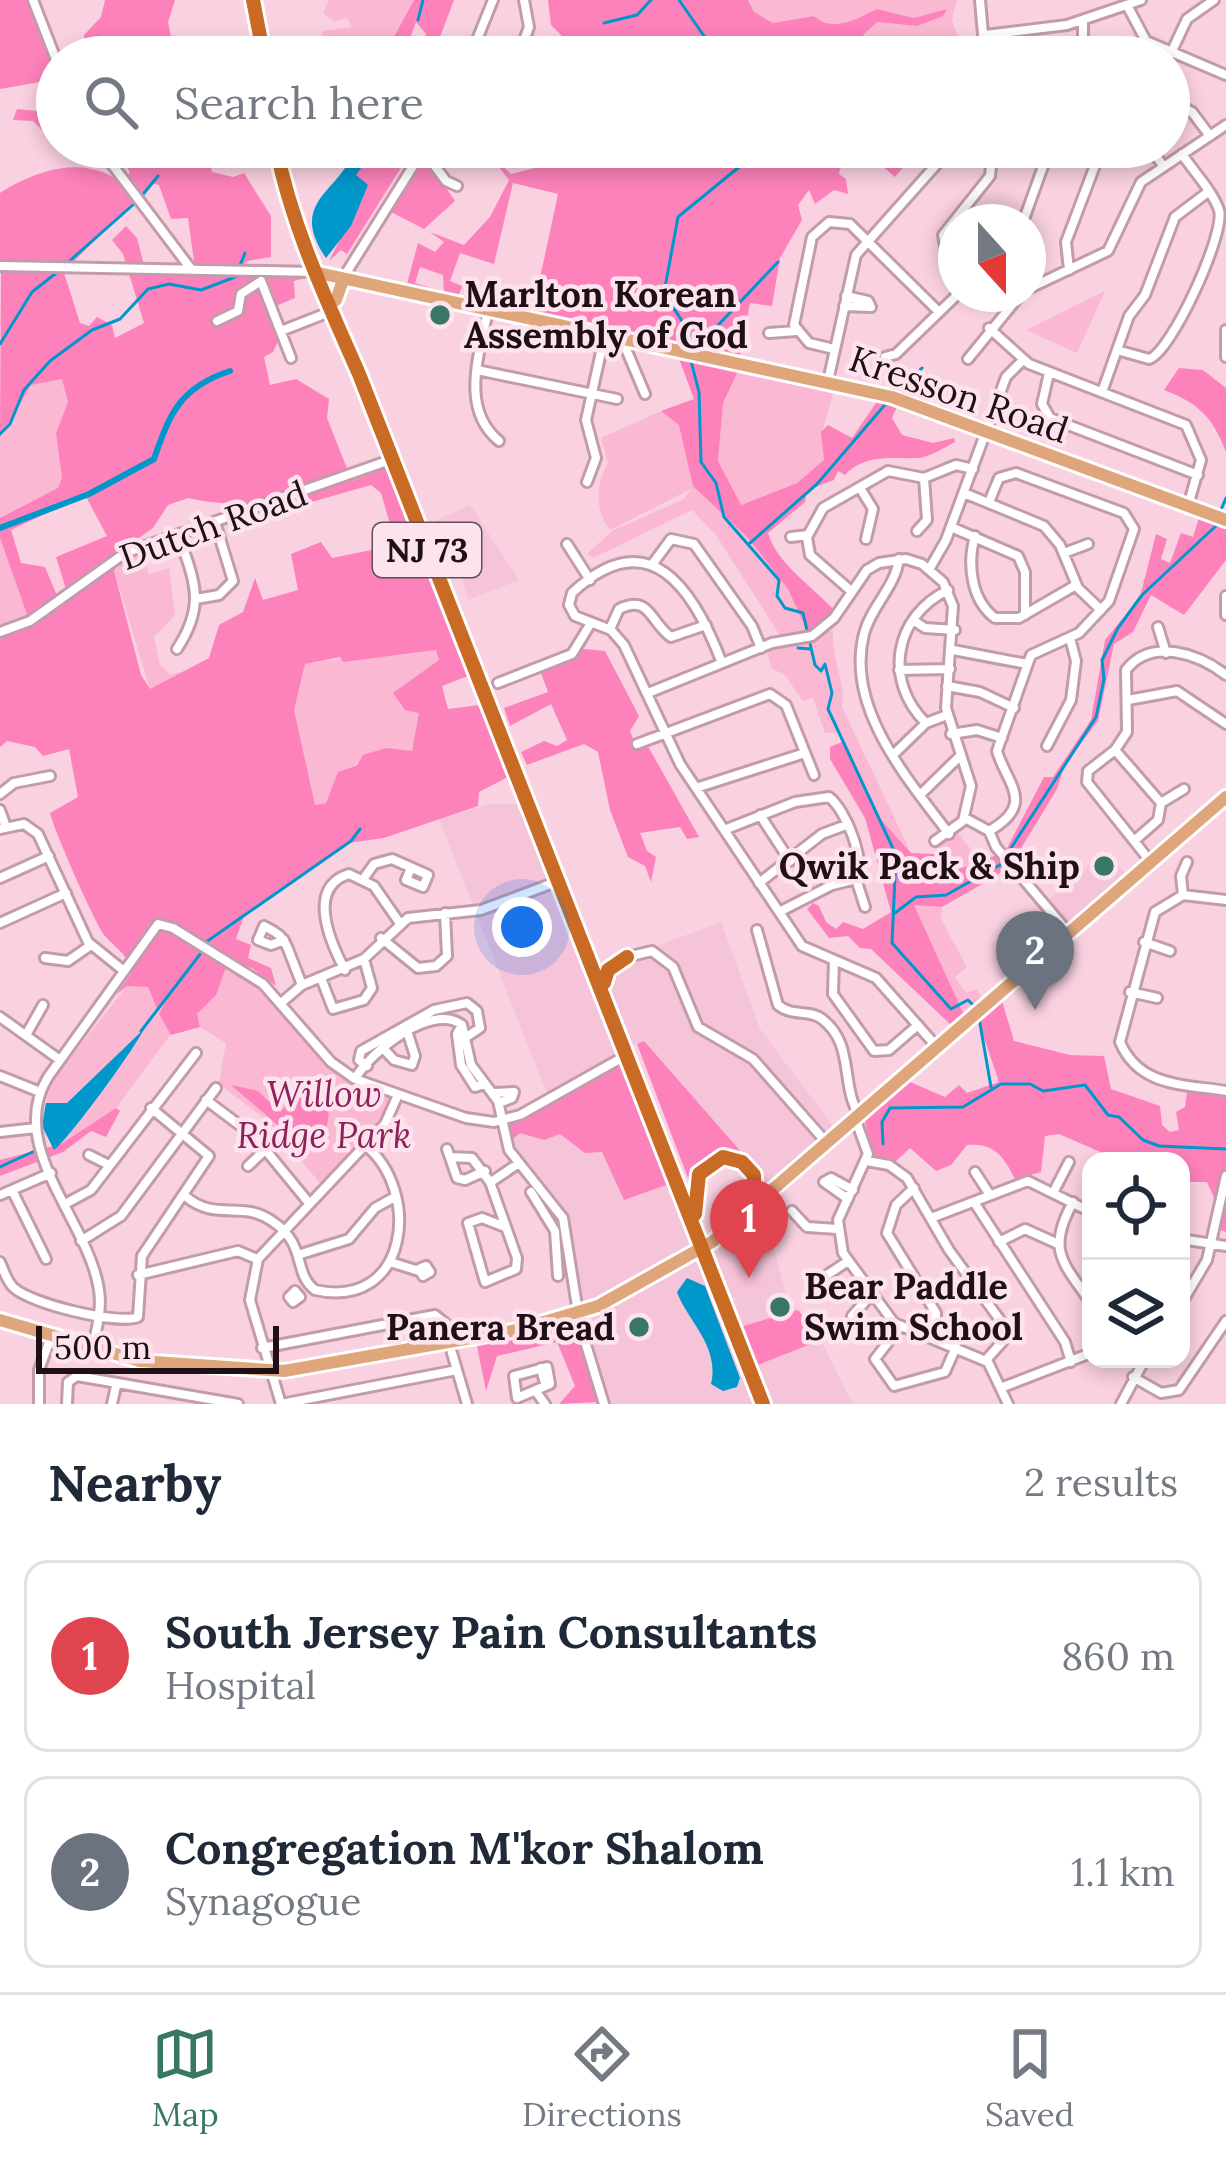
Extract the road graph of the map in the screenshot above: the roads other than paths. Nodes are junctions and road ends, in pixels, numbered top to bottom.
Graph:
1 (33, 0) edge
2 (249, 0) edge
3 (494, 0) edge
4 (524, 0) edge
5 (980, 0) edge
6 (1142, 0) edge
7 (1214, 0) edge
8 (1129, 8) junction
9 (1083, 21) junction
10 (986, 35) joint
11 (47, 36) edge
12 (257, 36) edge
13 (479, 36) edge
14 (526, 36) edge
15 (1083, 36) edge
16 (1143, 36) edge
17 (1179, 36) edge
18 (1190, 62) edge
19 (1226, 76) edge
20 (1190, 111) edge
21 (1226, 125) edge
22 (1210, 136) junction
23 (1190, 149) edge
24 (1190, 166) edge
25 (115, 168) edge
26 (284, 168) edge
27 (285, 168) edge
28 (412, 168) edge
29 (437, 168) edge
30 (933, 168) edge
31 (992, 168) edge
32 (1043, 168) edge
33 (1094, 168) edge
34 (1161, 168) edge
35 (458, 186) dead end
36 (1208, 193) junction
37 (969, 204) edge
38 (1030, 204) edge
39 (868, 240) junction
40 (306, 252) junction
41 (0, 266) edge
42 (191, 270) junction
43 (296, 270) junction
44 (1069, 270) junction
45 (319, 273) junction
46 (343, 280) junction
47 (1046, 281) edge
48 (334, 306) junction
49 (488, 309) junction
50 (938, 311) edge
51 (939, 312) edge
52 (1005, 312) edge
53 (217, 321) dead end
54 (989, 328) junction
55 (1226, 330) edge
56 (280, 331) junction
57 (796, 331) junction
58 (769, 333) dead end
59 (613, 334) junction
60 (834, 349) junction
61 (1118, 350) junction
62 (885, 357) dead end
63 (1226, 357) edge
64 (291, 358) dead end
65 (968, 359) dead end
66 (1022, 361) junction
67 (477, 370) junction
68 (1049, 373) junction
69 (828, 381) junction
70 (1102, 392) junction
71 (592, 394) junction
72 (644, 394) dead end
73 (617, 399) dead end
74 (988, 427) junction
75 (500, 441) dead end
76 (398, 467) junction
77 (973, 469) junction
78 (1198, 475) junction
79 (924, 478) junction
80 (587, 482) dead end
81 (860, 488) junction
82 (964, 493) junction
83 (989, 502) junction
84 (1188, 506) junction
85 (1226, 520) edge
86 (214, 521) junction
87 (951, 527) junction
88 (917, 532) dead end
89 (178, 534) junction
90 (808, 535) junction
91 (975, 536) junction
92 (791, 537) dead end
93 (866, 539) dead end
94 (567, 544) dead end
95 (1088, 544) dead end
96 (1064, 553) junction
97 (898, 559) junction
98 (653, 562) junction
99 (930, 568) junction
100 (590, 580) junction
101 (1076, 585) junction
102 (948, 590) junction
103 (851, 591) junction
104 (1226, 596) edge
105 (196, 599) junction
106 (1101, 610) junction
107 (1025, 615) junction
108 (1226, 615) edge
109 (913, 620) junction
110 (591, 623) junction
111 (706, 625) junction
112 (1158, 627) dead end
113 (610, 629) junction
114 (955, 630) junction
115 (0, 632) edge
116 (1070, 638) junction
117 (761, 648) junction
118 (177, 649) dead end
119 (953, 650) junction
120 (1166, 653) junction
121 (722, 663) junction
122 (1027, 664) junction
123 (950, 669) junction
124 (899, 670) junction
125 (1226, 675) edge
126 (491, 685) junction
127 (947, 686) junction
128 (648, 693) junction
129 (1128, 700) junction
130 (1014, 708) junction
131 (947, 715) junction
132 (926, 723) junction
133 (1226, 724) edge
134 (667, 733) junction
135 (951, 734) junction
136 (1002, 738) junction
137 (638, 744) dead end
138 (1047, 746) dead end
139 (1115, 750) junction
140 (805, 753) junction
141 (893, 754) junction
142 (960, 757) junction
143 (814, 775) dead end
144 (50, 776) dead end
145 (696, 788) junction
146 (1184, 789) dead end
147 (0, 794) edge
148 (920, 795) junction
149 (1226, 797) edge
150 (1161, 803) junction
151 (0, 811) edge
152 (760, 815) junction
153 (964, 818) junction
154 (846, 825) junction
155 (3, 828) edge
156 (724, 830) junction
157 (989, 830) junction
158 (949, 834) junction
159 (935, 841) dead end
160 (1134, 841) junction
161 (49, 856) junction
162 (790, 861) junction
163 (1151, 862) junction
164 (1187, 862) dead end
165 (411, 868) dead end
166 (0, 878) edge
167 (364, 878) junction
168 (560, 880) junction
169 (856, 880) junction
170 (759, 883) junction
171 (66, 893) junction
172 (1179, 896) junction
173 (1226, 900) edge
174 (865, 907) dead end
175 (779, 912) junction
176 (445, 913) junction
177 (399, 922) junction
178 (0, 923) edge
179 (757, 930) dead end
180 (1068, 932) junction
181 (381, 938) junction
182 (284, 940) dead end
183 (1144, 942) junction
184 (91, 945) junction
185 (1170, 951) dead end
186 (627, 957) junction
187 (45, 958) dead end
188 (364, 959) junction
189 (595, 960) junction
190 (833, 960) junction
191 (345, 970) junction
192 (124, 971) junction
193 (321, 979) junction
194 (604, 983) junction
195 (302, 985) junction
196 (1130, 992) junction
197 (1157, 998) dead end
198 (281, 1003) junction
199 (43, 1005) dead end
200 (0, 1017) edge
201 (462, 1025) junction
202 (917, 1025) junction
203 (408, 1034) junction
204 (26, 1035) junction
205 (467, 1036) junction
206 (937, 1047) junction
207 (380, 1050) junction
208 (196, 1053) dead end
209 (60, 1060) junction
210 (631, 1060) junction
211 (366, 1065) junction
212 (0, 1076) edge
213 (357, 1080) junction
214 (216, 1088) dead end
215 (1226, 1091) edge
216 (40, 1092) junction
217 (491, 1092) junction
218 (397, 1097) junction
219 (206, 1100) junction
220 (151, 1108) junction
221 (857, 1117) junction
222 (498, 1121) junction
223 (36, 1128) junction
224 (0, 1132) edge
225 (183, 1132) junction
226 (827, 1143) junction
227 (365, 1144) junction
228 (265, 1150) junction
229 (89, 1155) dead end
230 (867, 1161) junction
231 (1069, 1162) dead end
232 (520, 1163) junction
233 (110, 1165) junction
234 (248, 1166) dead end
235 (485, 1171) junction
236 (975, 1172) dead end
237 (51, 1173) junction
238 (1226, 1176) edge
239 (490, 1182) junction
240 (914, 1188) junction
241 (12, 1190) junction
242 (1054, 1191) junction
243 (531, 1192) dead end
244 (0, 1195) edge
245 (990, 1195) junction
246 (184, 1196) junction
247 (393, 1198) junction
248 (974, 1202) junction
249 (1072, 1202) junction
250 (309, 1203) junction
251 (65, 1204) junction
252 (754, 1207) junction
253 (1082, 1207) edge
254 (792, 1211) dead end
255 (695, 1214) junction
256 (931, 1218) junction
257 (505, 1227) junction
258 (837, 1228) junction
259 (283, 1229) junction
260 (1190, 1240) edge
261 (81, 1241) junction
262 (998, 1243) junction
263 (1056, 1243) junction
264 (1209, 1243) junction
265 (1226, 1246) edge
266 (705, 1247) junction
267 (301, 1254) junction
268 (46, 1259) dead end
269 (258, 1259) junction
270 (848, 1261) junction
271 (0, 1262) edge
272 (390, 1262) junction
273 (518, 1263) junction
274 (558, 1263) junction
275 (571, 1263) junction
276 (419, 1271) dead end
277 (138, 1275) junction
278 (827, 1275) dead end
279 (558, 1276) dead end
280 (308, 1284) junction
281 (518, 1284) dead end
282 (1190, 1285) edge
283 (1082, 1288) edge
284 (298, 1293) dead end
285 (872, 1295) junction
286 (577, 1312) junction
287 (99, 1315) junction
288 (852, 1316) dead end
289 (0, 1318) edge
290 (1226, 1322) edge
291 (900, 1327) junction
292 (51, 1337) junction
293 (935, 1340) junction
294 (71, 1342) junction
295 (92, 1346) junction
296 (450, 1346) junction
297 (956, 1347) junction
298 (262, 1348) junction
299 (1082, 1357) edge
300 (986, 1360) junction
301 (1071, 1362) junction
302 (541, 1368) junction
303 (1139, 1368) edge
304 (268, 1369) junction
305 (457, 1370) junction
306 (1133, 1377) junction
307 (544, 1380) dead end
308 (116, 1385) junction
309 (1003, 1387) junction
310 (537, 1393) junction
311 (164, 1400) edge
312 (324, 1400) edge
313 (197, 1401) edge
314 (39, 1404) edge
315 (67, 1404) edge
316 (112, 1404) edge
317 (238, 1404) edge
318 (280, 1404) edge
319 (467, 1404) edge
320 (544, 1404) edge
321 (604, 1404) edge
322 (767, 1404) edge
323 (1008, 1404) edge
324 (1120, 1404) edge

1 - 11 street
2 - 12 highway
3 - 13 street
4 - 14 street
5 - 10 street
6 - 8 street
7 - 17 street
8 - 9 street
8 - 16 street
9 - 10 street
9 - 15 street
18 - 19 street
20 - 22 street
21 - 22 street
22 - 23 street
24 - 36 street
25 - 42 street
26 - 40 highway, NJ 73
27 - 45 highway, NJ 73
28 - 46 street
29 - 35 street
30 - 39 street
31 - 37 street
32 - 38 street
33 - 44 street
34 - 44 street
36 - 61 street
36 - 61 street
39 - 50 street
39 - 57 street
39 - 60 street
40 - 43 highway
40 - 45 highway, NJ 73
41 - 42 street
42 - 43 street
43 - 45 street
44 - 47 street
45 - 46 main road, Kresson Road
45 - 48 highway, NJ 73
46 - 48 main road
46 - 49 main road, Kresson Road
48 - 56 street
48 - 76 highway, NJ 73
48 - 76 highway, NJ 73
49 - 59 main road, Kresson Road
49 - 67 street
51 - 62 street
52 - 54 street
53 - 56 street
54 - 65 street
54 - 66 street
55 - 63 street
56 - 64 street
57 - 58 street
57 - 60 street
59 - 69 main road, Kresson Road
59 - 71 street
59 - 72 street
60 - 69 street
61 - 70 street
66 - 68 street
66 - 74 street
67 - 71 street
67 - 75 street
68 - 70 street
68 - 78 street
69 - 74 main road, Kresson Road
70 - 78 street
71 - 73 street
71 - 80 street
74 - 77 street
74 - 84 main road, Kresson Road
76 - 86 street, Dutch Road
76 - 126 highway, NJ 73
76 - 168 highway, NJ 73
77 - 79 street
77 - 82 street
78 - 84 street
79 - 81 street
79 - 88 street
81 - 90 street
81 - 93 street
82 - 83 street
82 - 87 street
83 - 96 street
83 - 106 street
84 - 85 main road, Kresson Road
86 - 89 street, Dutch Road
86 - 105 street
87 - 91 street
87 - 99 street
89 - 105 street
89 - 115 street, Dutch Road
90 - 92 street
90 - 103 street
91 - 107 street
91 - 107 street
94 - 100 street
95 - 96 street
96 - 101 street
97 - 99 street
97 - 103 street
97 - 141 street
98 - 100 street
98 - 111 street
98 - 117 street
99 - 102 street
100 - 110 street
101 - 106 street
101 - 107 street
102 - 109 street
102 - 114 street
103 - 117 street
104 - 108 street
105 - 118 street
106 - 116 street
109 - 114 street
109 - 124 street
110 - 113 street
110 - 126 street
111 - 113 street
111 - 121 street
112 - 120 street
113 - 128 street
114 - 119 street
116 - 122 street
116 - 138 street
117 - 121 street
119 - 122 street
119 - 123 street
120 - 125 street
120 - 129 street
121 - 128 street
122 - 130 street
123 - 124 street
123 - 127 street
124 - 132 street
126 - 168 highway, NJ 73
127 - 130 street
127 - 131 street
128 - 134 street
129 - 133 street
129 - 139 street
130 - 136 street
131 - 132 street
131 - 135 street
132 - 141 street
134 - 137 street
134 - 140 street
134 - 145 street
135 - 136 street
135 - 142 street
136 - 157 street
139 - 150 street
139 - 160 street
140 - 143 street
140 - 145 street
141 - 148 street
142 - 148 street
142 - 153 street
144 - 147 street
145 - 156 street
146 - 150 street
148 - 158 street
149 - 163 main road
150 - 160 street
151 - 155 street
152 - 154 street
152 - 156 street
152 - 162 street
153 - 157 street
153 - 158 street
154 - 162 street
154 - 169 street
155 - 161 street
156 - 170 street
157 - 180 street
158 - 159 street
160 - 163 street
161 - 166 street
161 - 171 street
162 - 170 street
163 - 180 main road
164 - 172 street
165 - 167 street
167 - 177 street
167 - 191 street
168 - 176 street
168 - 189 highway, NJ 73
168 - 210 highway, NJ 73
169 - 174 street
169 - 175 street
170 - 175 street
171 - 178 street
171 - 184 street
172 - 173 street
172 - 183 street
175 - 190 street
176 - 177 street
176 - 181 street
177 - 181 street
179 - 221 street
180 - 206 main road
181 - 188 street
182 - 195 street
183 - 185 street
183 - 196 street
184 - 187 street
184 - 192 street
186 - 189 highway
186 - 194 highway
186 - 226 street
188 - 191 street
188 - 193 street
189 - 194 highway, NJ 73
190 - 202 street
190 - 202 street
191 - 193 street
192 - 198 street
192 - 209 street
193 - 195 street
194 - 210 highway, NJ 73
195 - 198 street
196 - 197 street
196 - 215 street
198 - 213 street
199 - 204 street
200 - 204 street
201 - 203 street
201 - 205 street
201 - 217 street
202 - 206 street
203 - 207 street
203 - 207 street
204 - 209 street
205 - 211 street
205 - 217 street
206 - 221 main road
207 - 211 street
208 - 220 street
209 - 216 street
210 - 222 street
210 - 255 highway, NJ 73
210 - 266 highway, NJ 73
211 - 213 street
212 - 216 street
213 - 218 street
214 - 219 street
216 - 223 street
217 - 222 street
217 - 222 street
218 - 222 street
218 - 227 street
219 - 225 street
219 - 228 street
220 - 225 street
220 - 233 street
221 - 226 main road
221 - 230 street
222 - 232 street
223 - 224 street
223 - 237 street
225 - 246 street
225 - 261 street
226 - 252 main road
227 - 247 street
227 - 250 street
228 - 234 street
228 - 250 street
229 - 233 street
230 - 240 street
230 - 258 street
231 - 242 street
232 - 239 street
232 - 275 street
233 - 251 street
235 - 235 street
235 - 239 street
236 - 245 street
237 - 241 street
237 - 251 street
238 - 264 street
239 - 257 street
240 - 256 street
240 - 293 street
241 - 244 street
241 - 268 street
242 - 245 street
242 - 249 street
243 - 274 street
245 - 248 street
246 - 259 street
246 - 277 street
247 - 267 street
247 - 272 street
248 - 256 street
248 - 262 street
249 - 253 street
249 - 263 street
250 - 259 street
251 - 261 street
252 - 255 highway
252 - 266 main road
254 - 258 street
255 - 266 highway, NJ 73
256 - 300 street
257 - 273 street
257 - 273 street
258 - 270 street
259 - 267 street
259 - 269 street
260 - 264 street
261 - 287 street
262 - 263 street
262 - 301 street
263 - 283 street
264 - 265 street
264 - 282 street
266 - 286 main road
266 - 322 highway, NJ 73
267 - 280 street
269 - 277 street
269 - 298 street
270 - 278 street
270 - 285 street
271 - 287 street
272 - 276 street
272 - 280 street
273 - 281 street
274 - 275 street
274 - 279 street
275 - 286 street
277 - 287 street
280 - 284 street
285 - 288 street
285 - 291 street
286 - 296 main road
286 - 304 main road
286 - 321 street
287 - 295 street
289 - 292 main road
289 - 294 main road
290 - 306 street
291 - 293 street
291 - 297 street
292 - 294 main road
292 - 314 street
293 - 297 street
294 - 295 main road
294 - 304 main road
295 - 304 main road
296 - 298 street
296 - 304 main road
296 - 305 street
297 - 300 street
298 - 304 street
299 - 301 street
300 - 309 street
301 - 309 street
302 - 307 street
302 - 310 street
302 - 310 street
303 - 306 street
304 - 318 street
305 - 312 street
305 - 319 street
306 - 324 street
308 - 311 street
308 - 315 street
308 - 316 street
309 - 323 street
310 - 320 street
311 - 313 street
312 - 318 street
313 - 317 street

